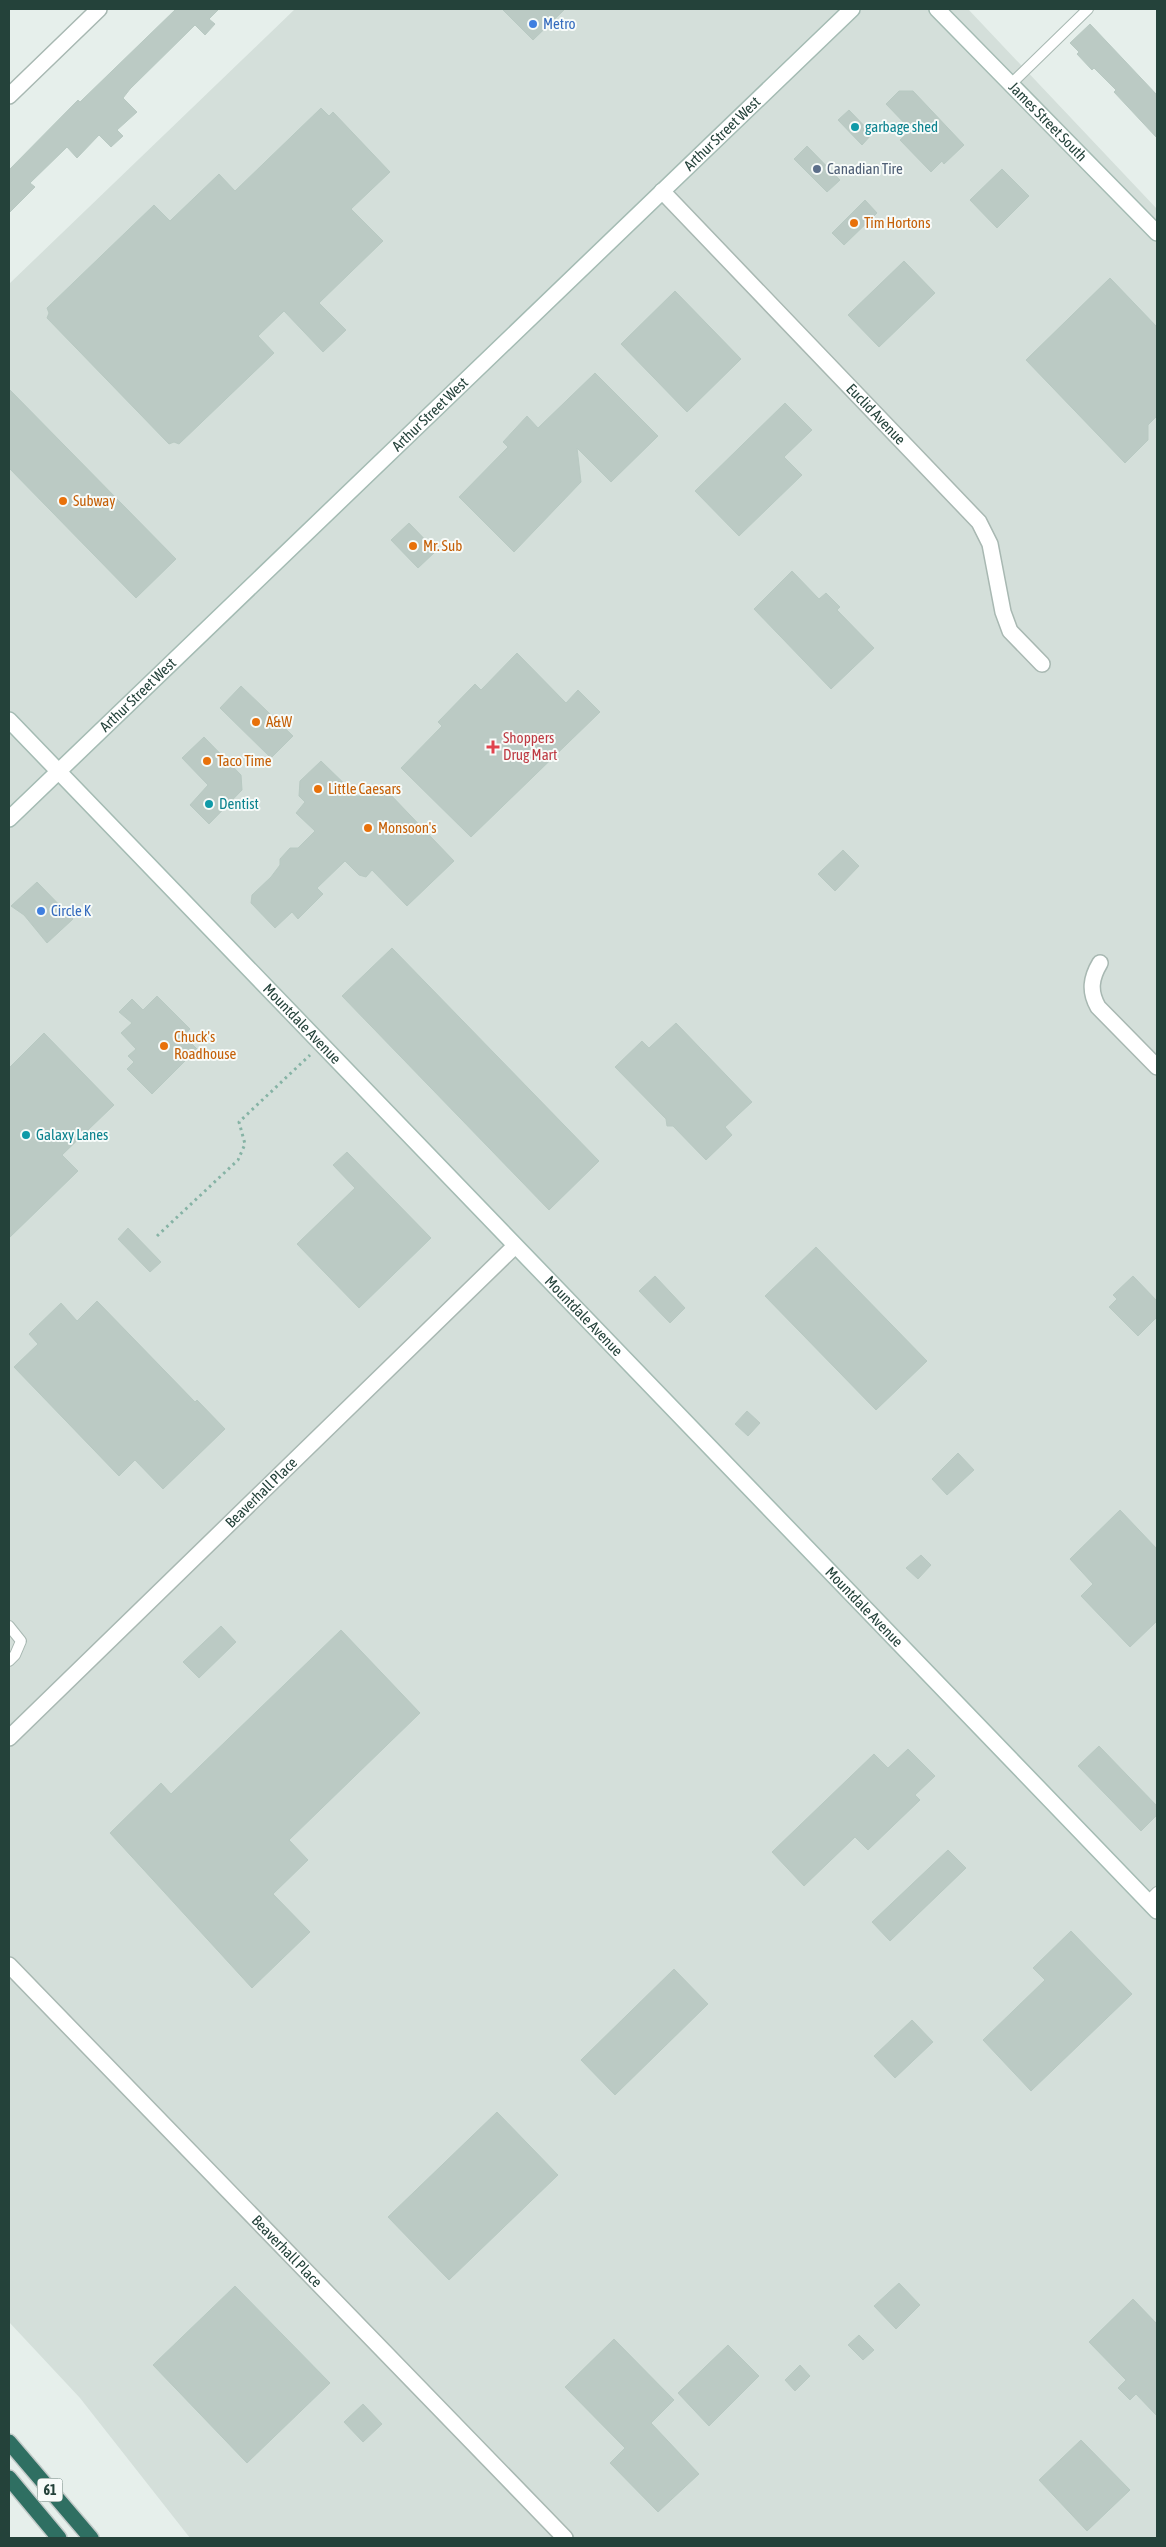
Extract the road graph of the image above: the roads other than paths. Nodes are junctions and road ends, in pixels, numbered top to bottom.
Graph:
1 (99, 9) edge
2 (852, 9) edge
3 (937, 9) edge
4 (1088, 9) edge
5 (1010, 84) junction
6 (9, 96) edge
7 (662, 190) junction
8 (1157, 233) edge
9 (1042, 664) dead end
10 (9, 720) edge
11 (59, 772) junction
12 (9, 819) edge
13 (1100, 963) dead end
14 (1157, 1067) edge
15 (515, 1246) junction
16 (9, 1626) edge
17 (9, 1661) edge
18 (9, 1738) edge
19 (1154, 1902) edge
20 (9, 1965) edge
21 (9, 2442) edge
22 (9, 2478) edge
23 (59, 2538) edge
24 (90, 2538) edge
25 (565, 2538) edge

1 - 6 street
2 - 7 street, Arthur Street West
3 - 5 street, James Street South
4 - 5 lane
5 - 8 street, James Street South
7 - 9 street, Euclid Avenue
7 - 11 street, Arthur Street West
10 - 11 street, Mountdale Avenue
11 - 12 street, Arthur Street West
11 - 15 street, Mountdale Avenue
13 - 14 street
15 - 18 street, Beaverhall Place
15 - 19 street, Mountdale Avenue
16 - 17 lane
20 - 25 street, Beaverhall Place
21 - 24 highway, 61
22 - 23 highway, 61

